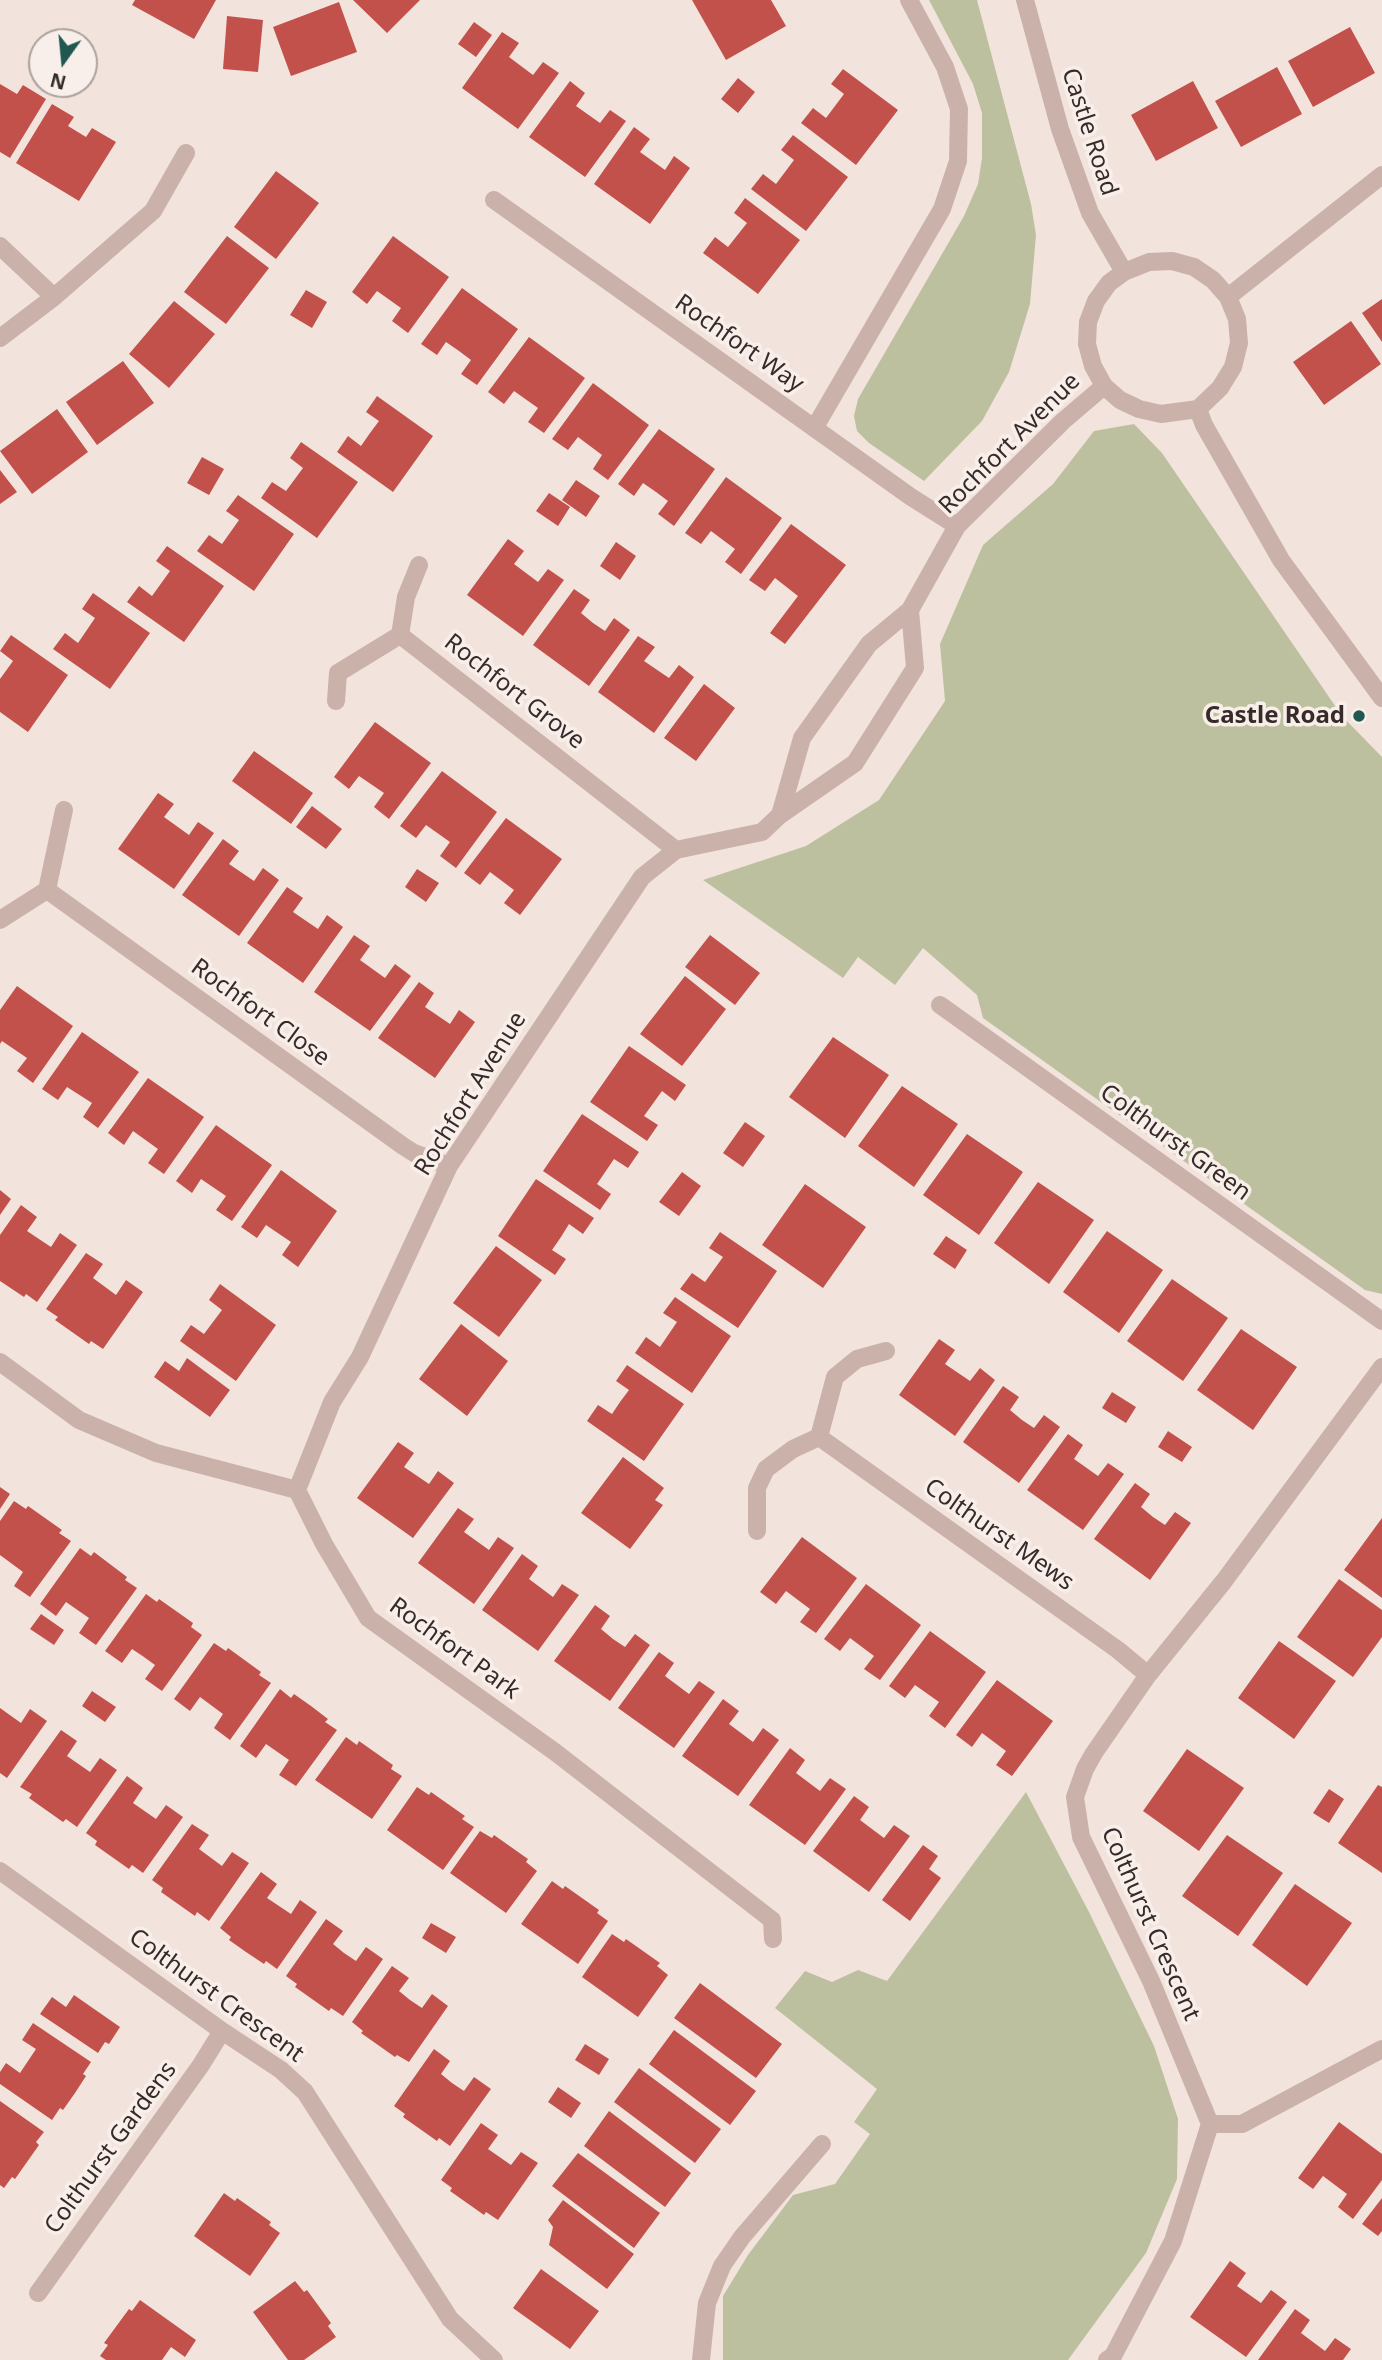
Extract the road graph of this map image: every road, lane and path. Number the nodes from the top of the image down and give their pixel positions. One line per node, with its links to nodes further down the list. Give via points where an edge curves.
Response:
1 (909, 0): 13 (street, via 945,68 959,109 958,160 943,209)
2 (1025, 0): 7 (street, Castle Road, via 1060,129 1090,214)
3 (186, 153): 8 (street, via 153,211)
4 (1382, 175): 9 (street)
5 (494, 200): 13 (street, Rochfort Way)
6 (0, 246): 8 (street)
7 (1124, 272): 9 (street, via 1149,262 1172,261 1194,267); 11 (street, via 1096,301 1088,322 1087,344)
8 (54, 297): 10 (street)
9 (1228, 297): 12 (street, via 1237,319 1239,343 1233,367)
10 (0, 338)
11 (1104, 386): 12 (street, via 1139,409 1161,414); 14 (street, Rochfort Avenue)
12 (1198, 409): 18 (street, via 1282,560)
13 (816, 427): 14 (street, Rochfort Way)
14 (957, 526): 16 (street, Rochfort Avenue)
15 (419, 565): 17 (street, via 406,597)
16 (910, 610): 21 (street, Rochfort Avenue, via 870,644 802,738); 21 (street, Rochfort Avenue, via 915,668 902,689 855,763)
17 (400, 635): 19 (street, via 338,673); 22 (street, Rochfort Grove)
18 (1382, 698)
19 (336, 701)
20 (64, 810): 23 (street)
21 (780, 816): 22 (street, Rochfort Avenue, via 762,832)
22 (676, 850): 26 (street, Rochfort Avenue, via 642,877)
23 (47, 890): 24 (street); 26 (street, Rochfort Close, via 403,1146)
24 (0, 920)
25 (940, 1006): 27 (street, Colthurst Green)
26 (449, 1166): 32 (street, Rochfort Avenue, via 360,1357 332,1402)
27 (1382, 1321)
28 (886, 1352): 31 (street, via 857,1359 835,1377)
29 (0, 1362): 32 (street, via 79,1420 156,1453)
30 (1382, 1367): 34 (street, Colthurst Crescent, via 1224,1581)
31 (819, 1437): 33 (street, via 766,1469 757,1488); 34 (street, Colthurst Mews)
32 (297, 1490): 36 (street, Rochfort Park, via 368,1618 555,1752 772,1920)
33 (757, 1531)
34 (1148, 1675): 39 (street, Colthurst Crescent, via 1094,1753 1075,1797 1081,1837 1151,1981)
35 (0, 1871): 37 (street, Colthurst Crescent)
36 (773, 1939)
37 (222, 2031): 41 (street, Colthurst Gardens); 43 (street, Colthurst Crescent, via 281,2070 305,2092 450,2319)
38 (1382, 2049): 39 (street, via 1242,2124)
39 (1210, 2124): 42 (street, via 1173,2241)
40 (822, 2144): 44 (street, via 722,2266 707,2303)
41 (38, 2293)
42 (1113, 2359)
43 (494, 2360)
44 (701, 2360)

